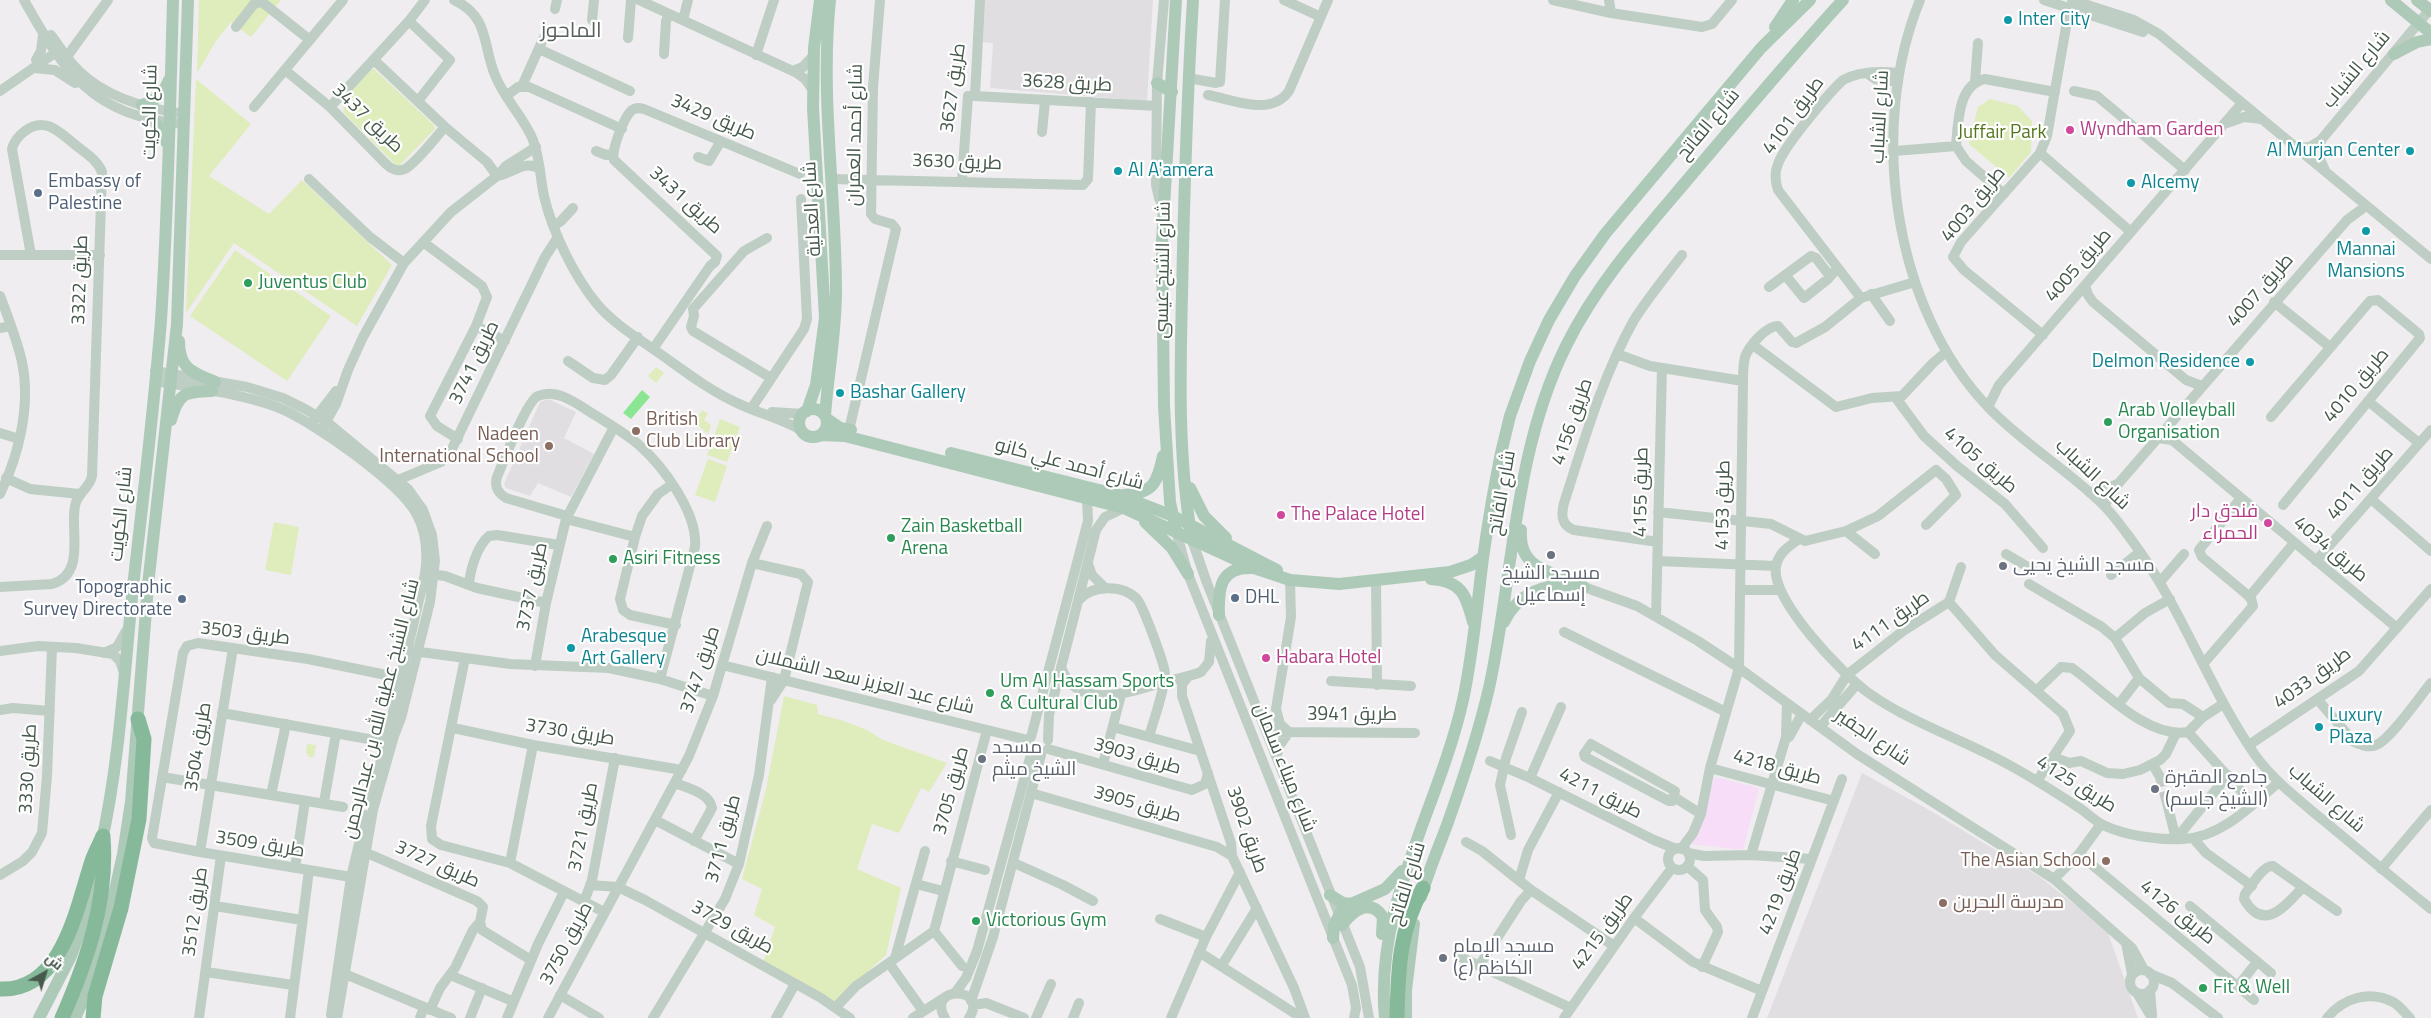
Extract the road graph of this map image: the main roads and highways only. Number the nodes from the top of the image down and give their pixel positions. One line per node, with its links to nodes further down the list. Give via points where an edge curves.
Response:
1 (173, 0): 17 (main road, شارع الكويت)
2 (188, 0): 23 (main road, شارع الكويت)
3 (820, 0): 24 (main road, شارع العدلية, via 813,90 825,318 816,385)
4 (830, 0): 25 (main road, شارع العدلية, via 825,78 836,291)
5 (1176, 0): 19 (main road, شارع الشيخ عيسى)
6 (1193, 0): 29 (main road, شارع الشيخ عيسى, via 1185,136 1180,378)
7 (1793, 0): 14 (main road, شارع الفاتح)
8 (1810, 0): 14 (main road, شارع الفاتح)
9 (1835, 0): 15 (main road, شارع الفاتح)
10 (1843, 0): 15 (main road, شارع الفاتح)
11 (2391, 0): 12 (main road)
12 (2431, 33)
13 (2431, 39): 16 (main road)
14 (1761, 48): 39 (main road, شارع الفاتح, via 1605,234 1549,320 1510,416)
15 (1798, 48): 32 (main road, شارع الفاتح, via 1624,255 1592,300 1565,347 1544,397)
16 (2394, 54)
17 (171, 75): 20 (main road, via 161,95); 22 (main road, شارع الكويت)
18 (1157, 83): 19 (main road)
19 (1172, 92): 28 (main road, شارع الشيخ عيسى, via 1162,242)
20 (142, 105)
21 (152, 119): 22 (main road, via 162,130)
22 (170, 154): 48 (main road, شارع الكويت, via 163,287 126,681 113,787)
23 (176, 324): 27 (main road, شارع الكويت); 27 (main road, via 184,364 213,387 181,396)
24 (805, 412): 25 (main road, via 815,409); 26 (main road, via 799,421 801,430 811,437)
25 (826, 418): 26 (main road, via 827,427); 30 (main road, شارع أحمد علي كانو, via 833,425 849,430)
26 (820, 435): 30 (main road, شارع أحمد علي كانو, via 845,436)
27 (164, 438): 47 (main road, شارع الكويت)
28 (1166, 439): 31 (main road, via 1160,470 1150,489 1138,494); 34 (main road, شارع الشيخ عيسى)
29 (1182, 464): 35 (main road, شارع الشيخ عيسى); 38 (main road, via 1193,497 1204,516)
30 (1034, 478): 31 (main road, شارع أحمد علي كانو); 33 (main road, شارع أحمد علي كانو)
31 (1119, 495): 34 (main road, شارع أحمد علي كانو)
32 (1520, 498): 46 (main road, شارع الفاتح); 46 (main road, via 1521,544 1528,559 1539,568 1584,587 1554,585 1537,589 1516,604)
33 (1129, 510): 36 (main road, شارع أحمد علي كانو); 41 (main road, via 1166,541)
34 (1172, 516): 35 (main road, شارع أحمد علي كانو); 36 (main road, شارع الشيخ عيسى)
35 (1190, 525): 37 (main road, شارع الشيخ عيسى); 38 (main road, شارع أحمد علي كانو)
36 (1176, 531): 37 (main road, شارع أحمد علي كانو)
37 (1192, 540): 40 (main road)
38 (1241, 551): 42 (main road, شارع أحمد علي كانو)
39 (1483, 557): 43 (main road, via 1458,570); 45 (main road, شارع الفاتح)
40 (1254, 568): 42 (main road); 44 (main road, via 1229,573 1219,594)
41 (1188, 574)
42 (1290, 580): 43 (main road, via 1339,584)
43 (1376, 580): 45 (main road, via 1447,580 1455,584 1464,596)
44 (1219, 615)
45 (1474, 628): 49 (main road, شارع الفاتح, via 1456,726)
46 (1499, 632): 50 (main road, شارع الفاتح, via 1489,688 1474,743)
47 (138, 719): 60 (main road, شارع الكويت, via 132,802 123,854 101,950); 61 (highway, via 144,738 139,819 121,908 100,978)
48 (103, 836): 56 (highway, via 68,935 50,965 24,986); 58 (main road, شارع الكويت, via 85,918 68,963); 59 (highway, via 106,867 91,939 80,977)
49 (1408, 863): 52 (main road, via 1385,890); 55 (main road, شارع الفاتح, via 1399,889)
50 (1423, 888): 57 (highway, via 1407,922 1401,946)
51 (1330, 895): 52 (main road)
52 (1351, 904): 53 (main road)
53 (1340, 920): 54 (main road); 55 (main road, via 1362,907 1369,906 1380,912 1383,923 1380,950)
54 (1333, 938)
55 (1384, 961): 62 (main road, شارع الفاتح)
56 (0, 989)
57 (1405, 1017)
58 (39, 1018)
59 (62, 1018)
60 (75, 1018)
61 (93, 1018)
62 (1385, 1018)

